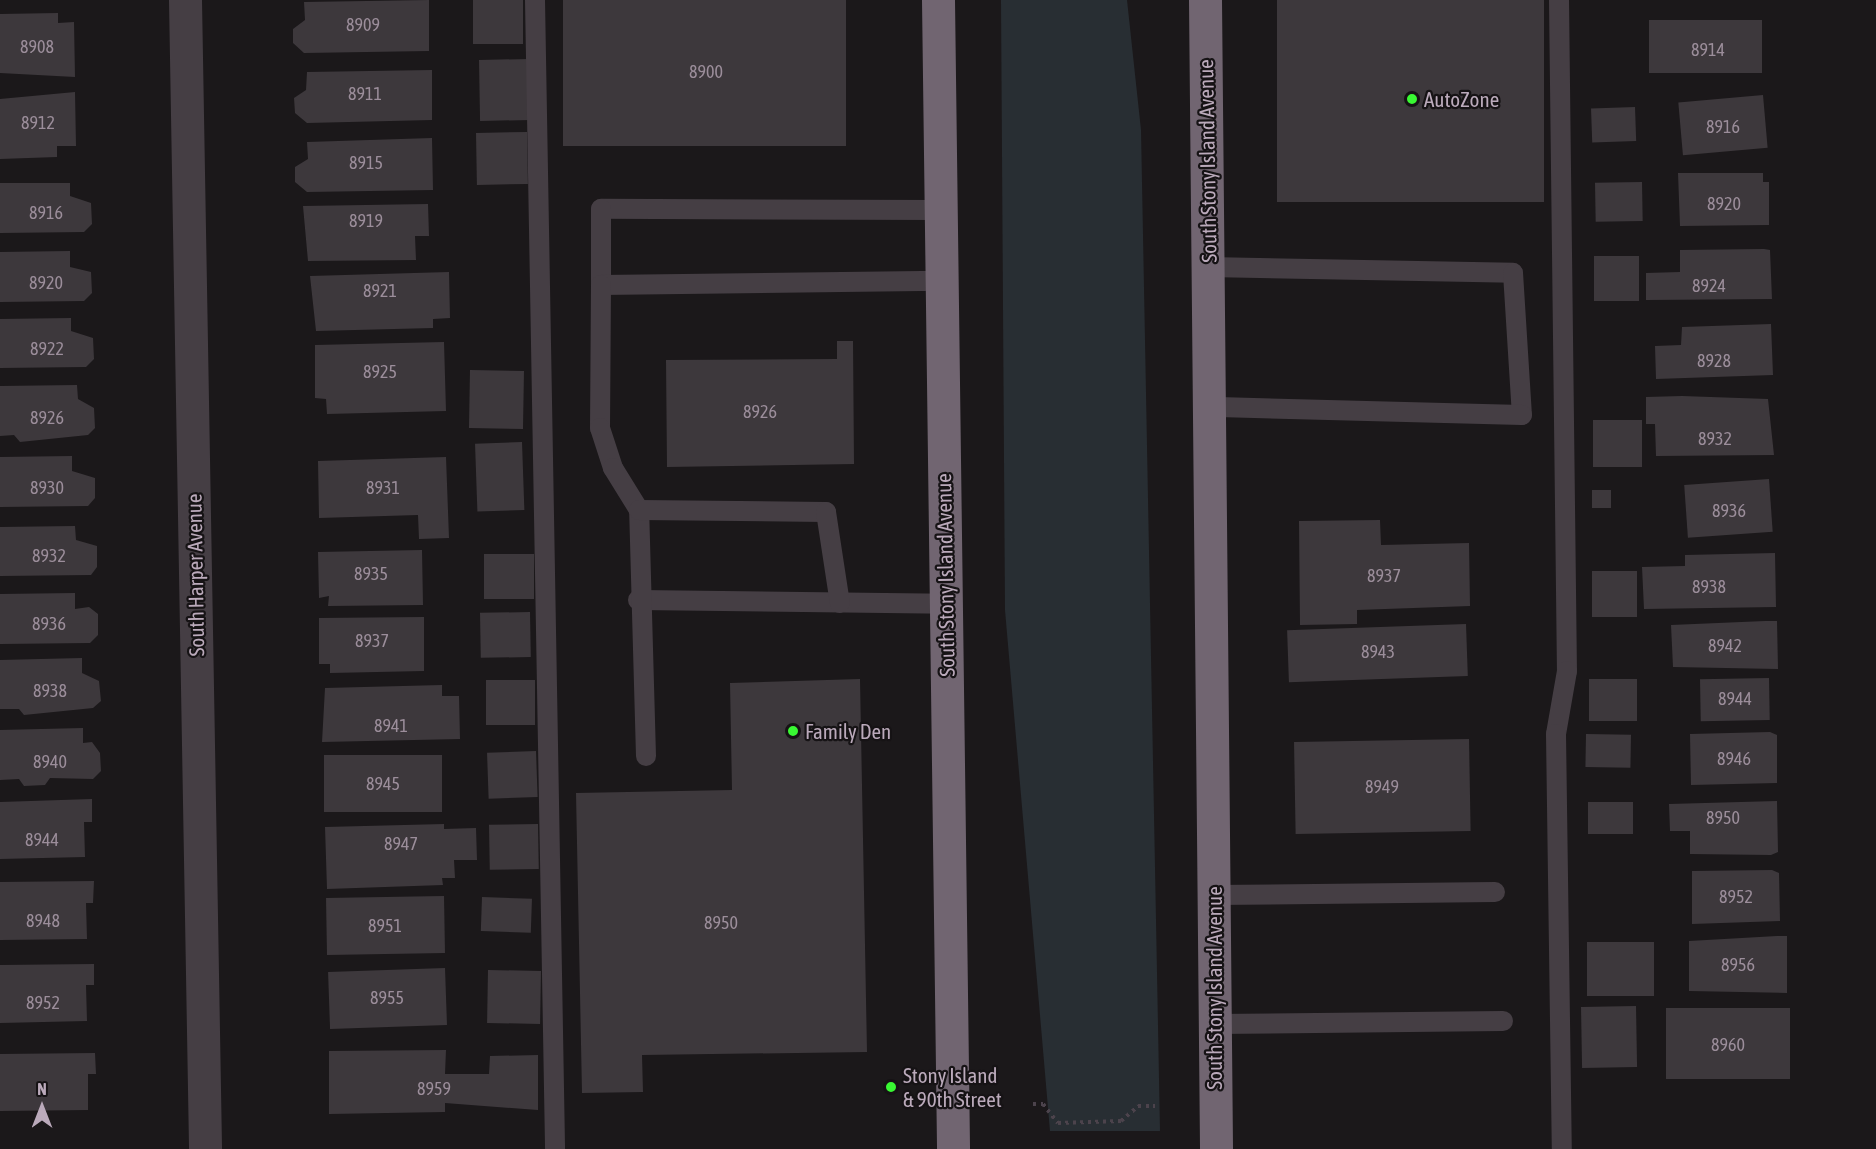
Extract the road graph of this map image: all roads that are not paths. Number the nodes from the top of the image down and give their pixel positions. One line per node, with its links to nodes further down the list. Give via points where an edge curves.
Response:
1 (185, 0): 20 (street, South Harper Avenue)
2 (535, 0): 21 (lane)
3 (938, 0): 6 (highway, South Stony Island Avenue)
4 (1205, 0): 7 (highway, South Stony Island Avenue)
5 (1559, 0): 24 (lane, via 1567,670 1556,734)
6 (940, 210): 8 (highway, South Stony Island Avenue); 9 (lane, via 601,209)
7 (1208, 267): 10 (highway, South Stony Island Avenue); 10 (lane, via 1513,273 1522,415)
8 (942, 281): 9 (lane); 14 (highway, South Stony Island Avenue)
9 (601, 285): 11 (lane, via 600,428 613,468)
10 (1209, 407): 17 (highway, South Stony Island Avenue)
11 (639, 510): 12 (lane); 13 (lane, via 826,512)
12 (638, 600): 13 (lane); 15 (lane)
13 (840, 603): 14 (lane)
14 (946, 604): 22 (highway, South Stony Island Avenue)
15 (646, 756)
16 (1495, 892): 17 (lane)
17 (1214, 895): 19 (highway, South Stony Island Avenue)
18 (1503, 1021): 19 (lane)
19 (1215, 1024): 23 (highway, South Stony Island Avenue)
20 (205, 1149)
21 (555, 1149)
22 (953, 1149)
23 (1216, 1149)
24 (1562, 1149)

